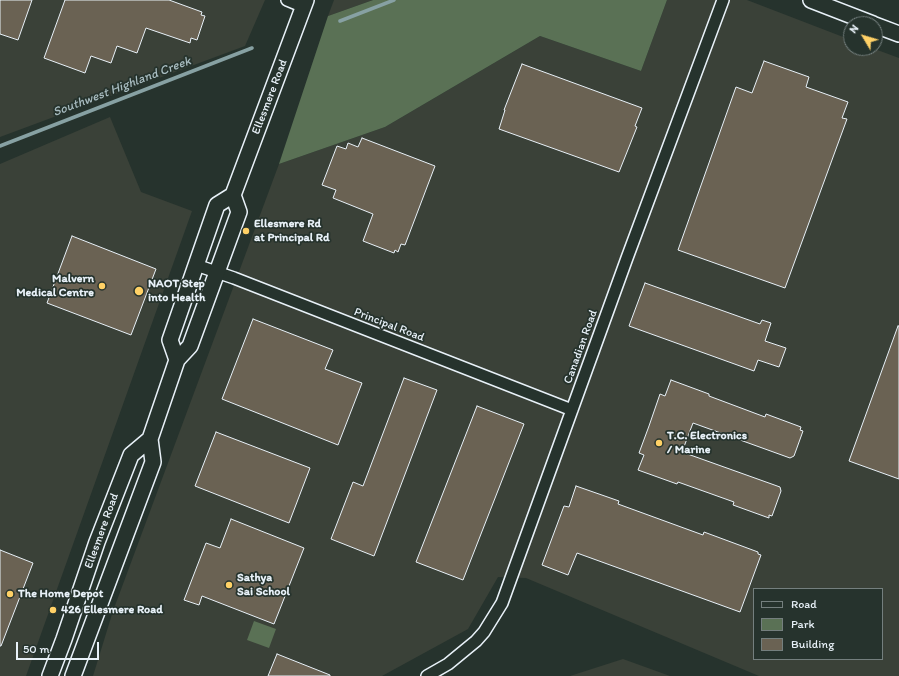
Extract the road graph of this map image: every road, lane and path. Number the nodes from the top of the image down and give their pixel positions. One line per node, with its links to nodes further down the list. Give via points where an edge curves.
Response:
1 (287, 0): 4 (street)
2 (723, 0): 12 (street, Canadian Road)
3 (811, 0): 5 (main road)
4 (305, 3): 8 (main road, Ellesmere Road)
5 (853, 16)
6 (883, 28): 7 (main road)
7 (899, 34)
8 (233, 194): 9 (main road, via 217,205); 10 (main road, Ellesmere Road, via 239,212)
9 (196, 265): 10 (street, Principal Road); 11 (main road, via 170,340)
10 (216, 272): 11 (main road, Ellesmere Road, via 190,346); 12 (street, Principal Road)
11 (177, 360): 13 (main road, Ellesmere Road)
12 (572, 410): 18 (street, Canadian Road, via 497,613 484,632 464,653)
13 (150, 439): 14 (main road, Ellesmere Road, via 131,455 97,542); 15 (main road, Ellesmere Road, via 153,462)
14 (64, 639): 15 (main road); 16 (main road, Ellesmere Road)
15 (84, 647): 17 (main road, Ellesmere Road)
16 (50, 676)
17 (73, 676)
18 (427, 676)

